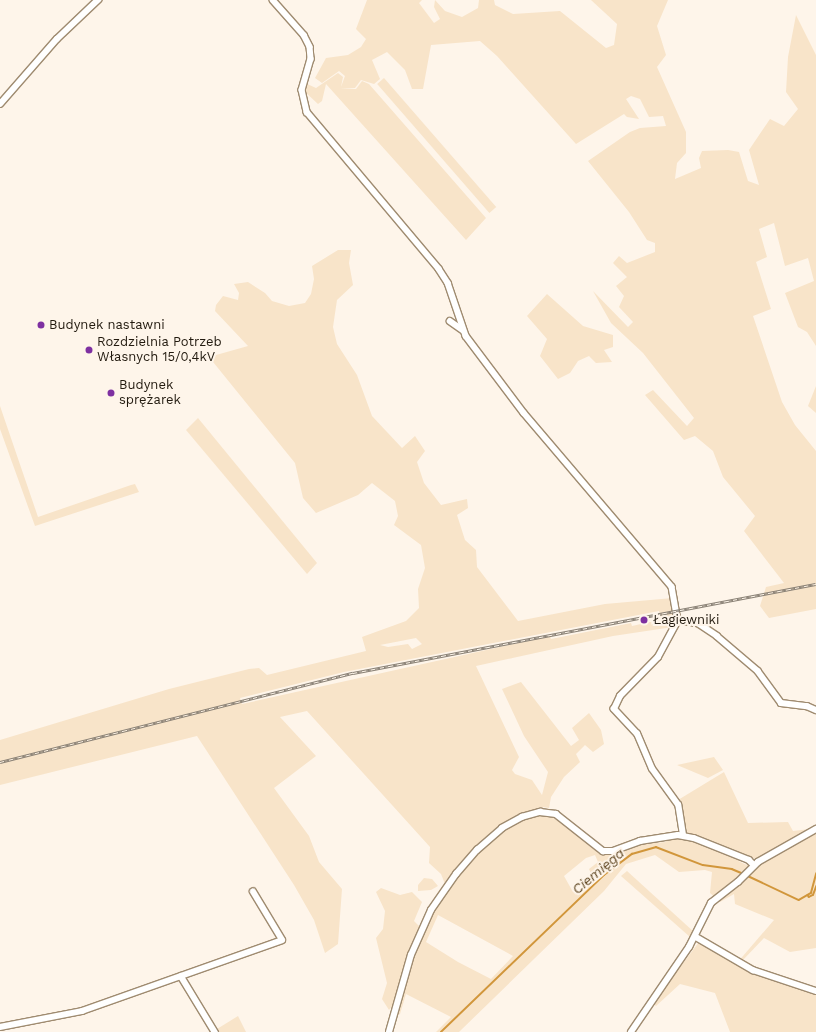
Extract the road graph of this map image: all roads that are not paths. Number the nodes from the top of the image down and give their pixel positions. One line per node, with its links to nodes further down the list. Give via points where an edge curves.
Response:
1 (98, 0): 3 (street, via 57,39)
2 (273, 0): 5 (street, via 304,35 310,47 311,59 302,90 307,112 439,269 448,283)
3 (0, 104)
4 (450, 321): 5 (street)
5 (463, 330): 6 (street, via 529,420 672,586)
6 (678, 620): 7 (street, via 698,623 717,636 763,676 781,703 808,706); 9 (street, via 658,657 620,696 614,709 637,734 652,769 678,805)
7 (816, 710)
8 (816, 829): 10 (street)
9 (683, 835): 10 (street, via 749,860); 17 (street, via 649,839 609,851 596,848 558,816 548,812 529,814 502,828 460,869 426,920 411,954)
10 (754, 865): 12 (street, via 712,903)
11 (252, 892): 13 (street, via 282,940)
12 (696, 937): 14 (street, via 753,970); 18 (street)
13 (181, 976): 15 (street, via 122,999 69,1015); 16 (street)
14 (816, 991)
15 (0, 1027)
16 (214, 1032)
17 (389, 1032)
18 (631, 1032)

